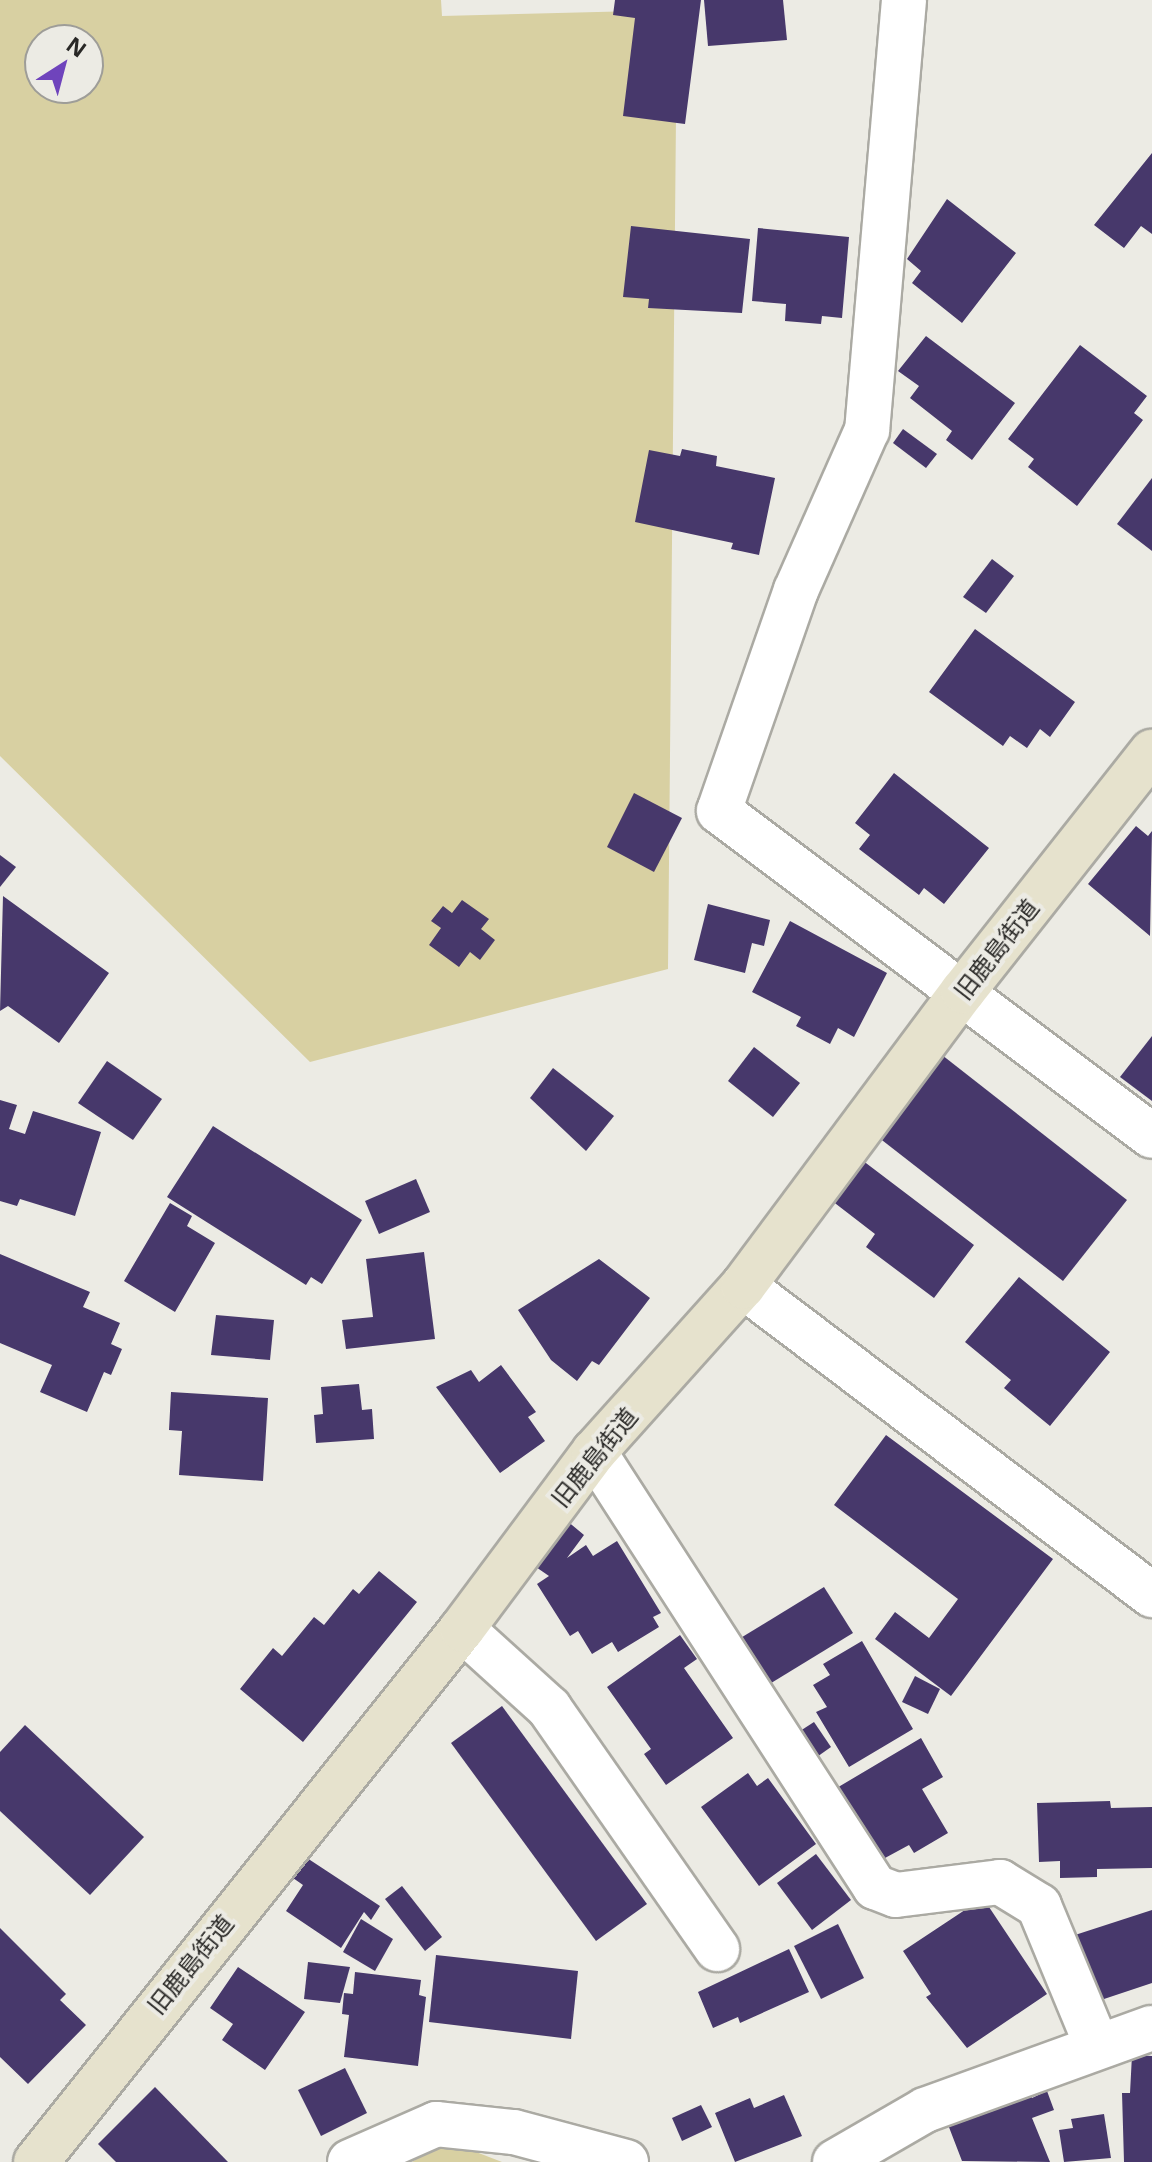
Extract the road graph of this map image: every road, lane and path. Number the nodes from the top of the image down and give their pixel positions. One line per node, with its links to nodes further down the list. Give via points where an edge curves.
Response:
1 (904, 0): 3 (street, via 867,430 796,590 719,811)
2 (1152, 752): 3 (street, 旧鹿島街道)
3 (963, 991): 4 (street); 5 (street, 旧鹿島街道)
4 (1152, 1136)
5 (743, 1286): 6 (street, 旧鹿島街道); 7 (street)
6 (594, 1452): 8 (street, 旧鹿島街道); 11 (street, via 875,1887 896,1895 1000,1882 1039,1906)
7 (1152, 1595)
8 (462, 1629): 9 (street, via 549,1708); 12 (street, 旧鹿島街道)
9 (717, 1949)
10 (1152, 2028): 11 (street)
11 (1097, 2046): 15 (street, via 925,2110)
12 (36, 2162)
13 (350, 2162): 14 (street, via 436,2124 514,2132)
14 (626, 2162)
15 (835, 2162)

